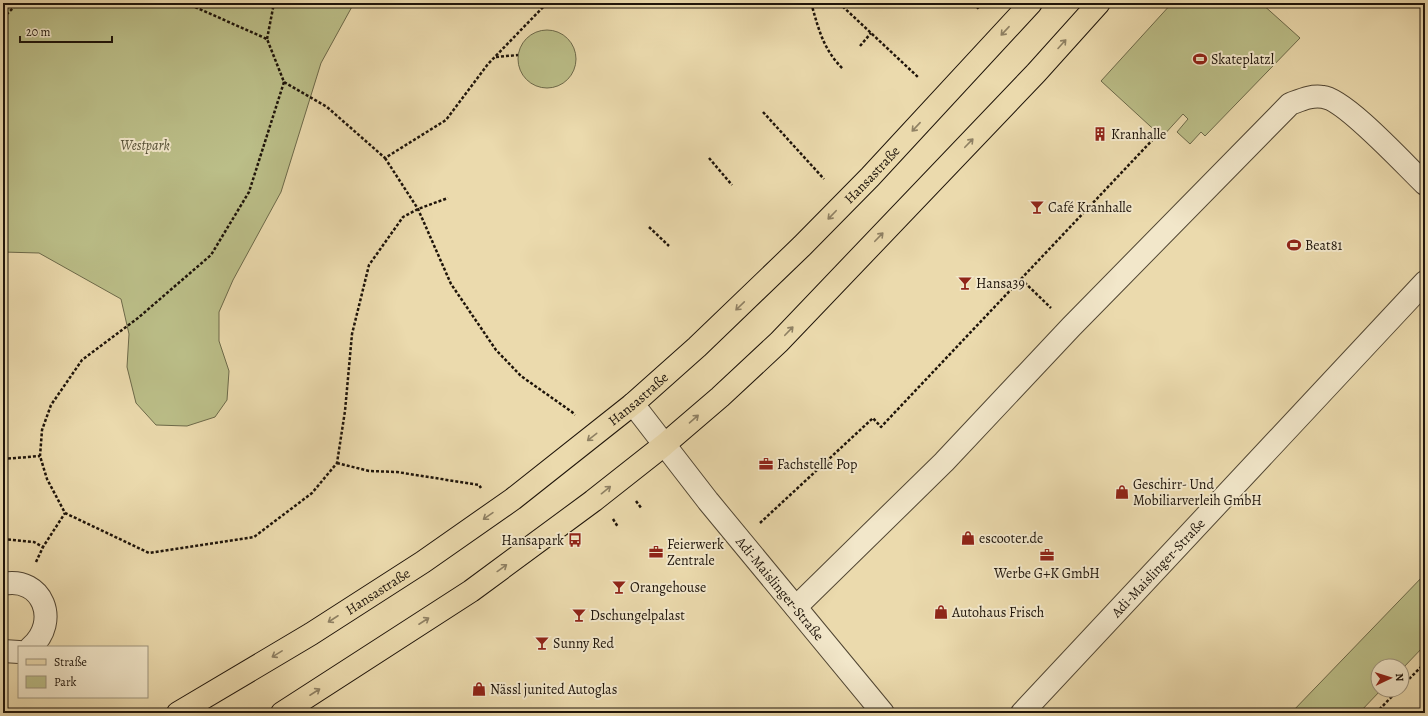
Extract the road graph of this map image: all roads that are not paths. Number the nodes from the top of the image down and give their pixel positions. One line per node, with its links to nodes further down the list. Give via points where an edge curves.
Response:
1 (1031, 3): 5 (main road, Hansastraße, one-way to 5, via 870,177 802,246 697,347)
2 (1099, 3): 6 (main road, one-way to 2, via 779,342 1036,73)
3 (1425, 184): 8 (lane, via 1338,102 1324,97 1306,97 1290,104 1071,327 944,462)
4 (1425, 282): 15 (lane, Adi-Maislinger-Straße)
5 (633, 404): 6 (lane, Adi-Maislinger-Straße); 12 (main road, Hansastraße, one-way to 12, via 513,499 423,562 311,634)
6 (664, 445): 8 (lane, Adi-Maislinger-Straße); 13 (main road, one-way to 6, via 471,591)
7 (3, 584): 9 (lane, via 16,583 26,586 42,600 46,621 44,631)
8 (796, 607): 14 (lane, Adi-Maislinger-Straße)
9 (31, 646)
10 (3, 651): 11 (lane)
11 (18, 652)
12 (178, 713)
13 (282, 713)
14 (883, 713)
15 (1022, 713)

